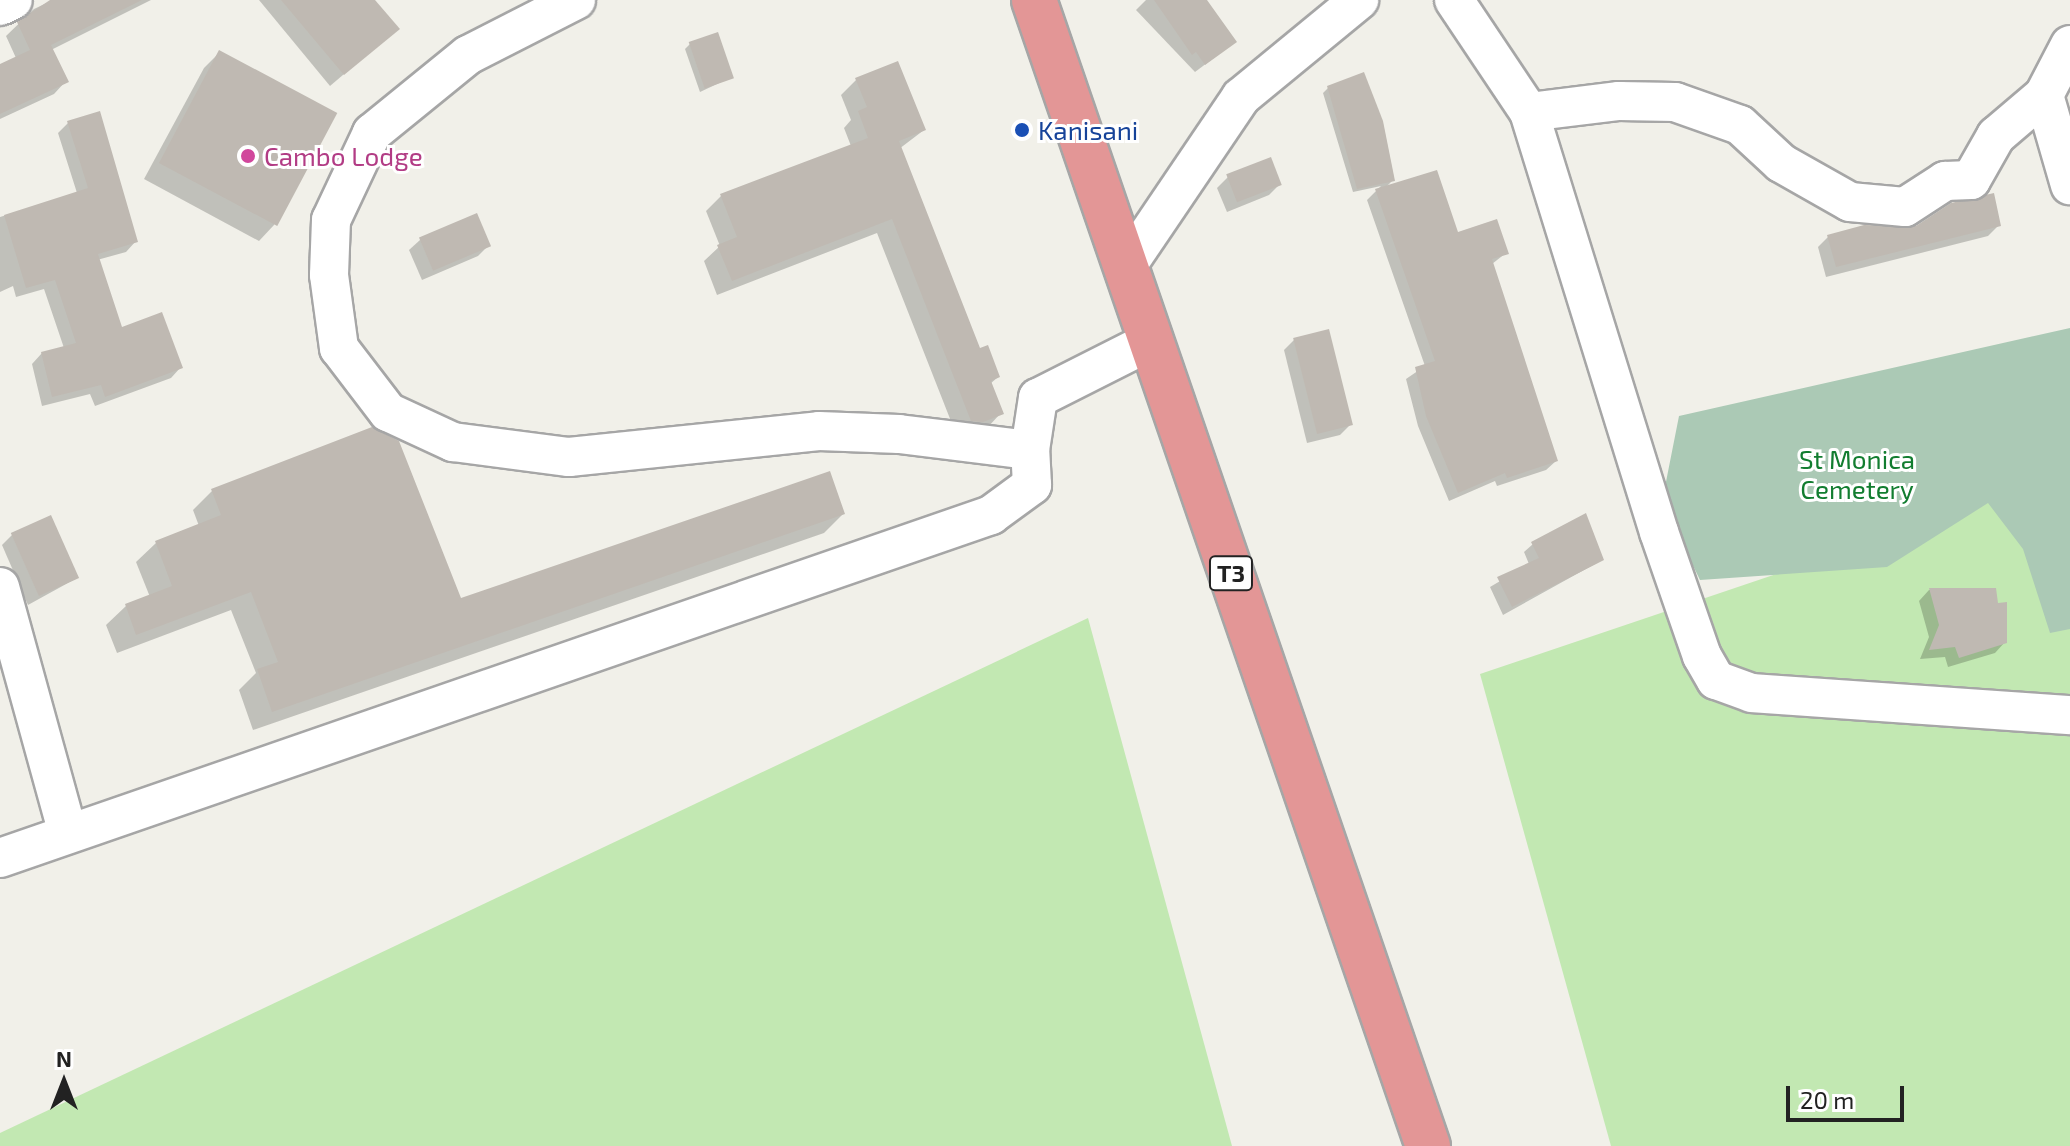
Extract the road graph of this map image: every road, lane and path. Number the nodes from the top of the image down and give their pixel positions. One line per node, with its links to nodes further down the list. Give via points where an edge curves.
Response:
1 (13, 0): 6 (street)
2 (576, 0): 13 (street, via 468,55 372,133 331,220 329,275 339,348 388,412 453,442 569,457 819,431 899,434)
3 (1034, 0): 11 (highway, T3)
4 (1359, 0): 11 (street, via 1241,97)
5 (1454, 0): 9 (street)
6 (0, 6)
7 (2070, 45): 8 (street)
8 (2044, 95): 9 (street, via 1996,136 1971,180 1945,181 1905,207 1850,202 1781,163 1740,125 1675,102 1619,101); 10 (street)
9 (1529, 112): 15 (street, via 1659,532 1702,656 1716,680 1752,693)
10 (2070, 185)
11 (1126, 267): 12 (highway, T3)
12 (1151, 341): 13 (street, via 1038,398); 18 (highway, T3)
13 (1030, 450): 16 (street, via 1032,485 991,515)
14 (0, 587): 16 (street)
15 (2070, 715)
16 (68, 834): 17 (street)
17 (0, 858)
18 (1428, 1146)

